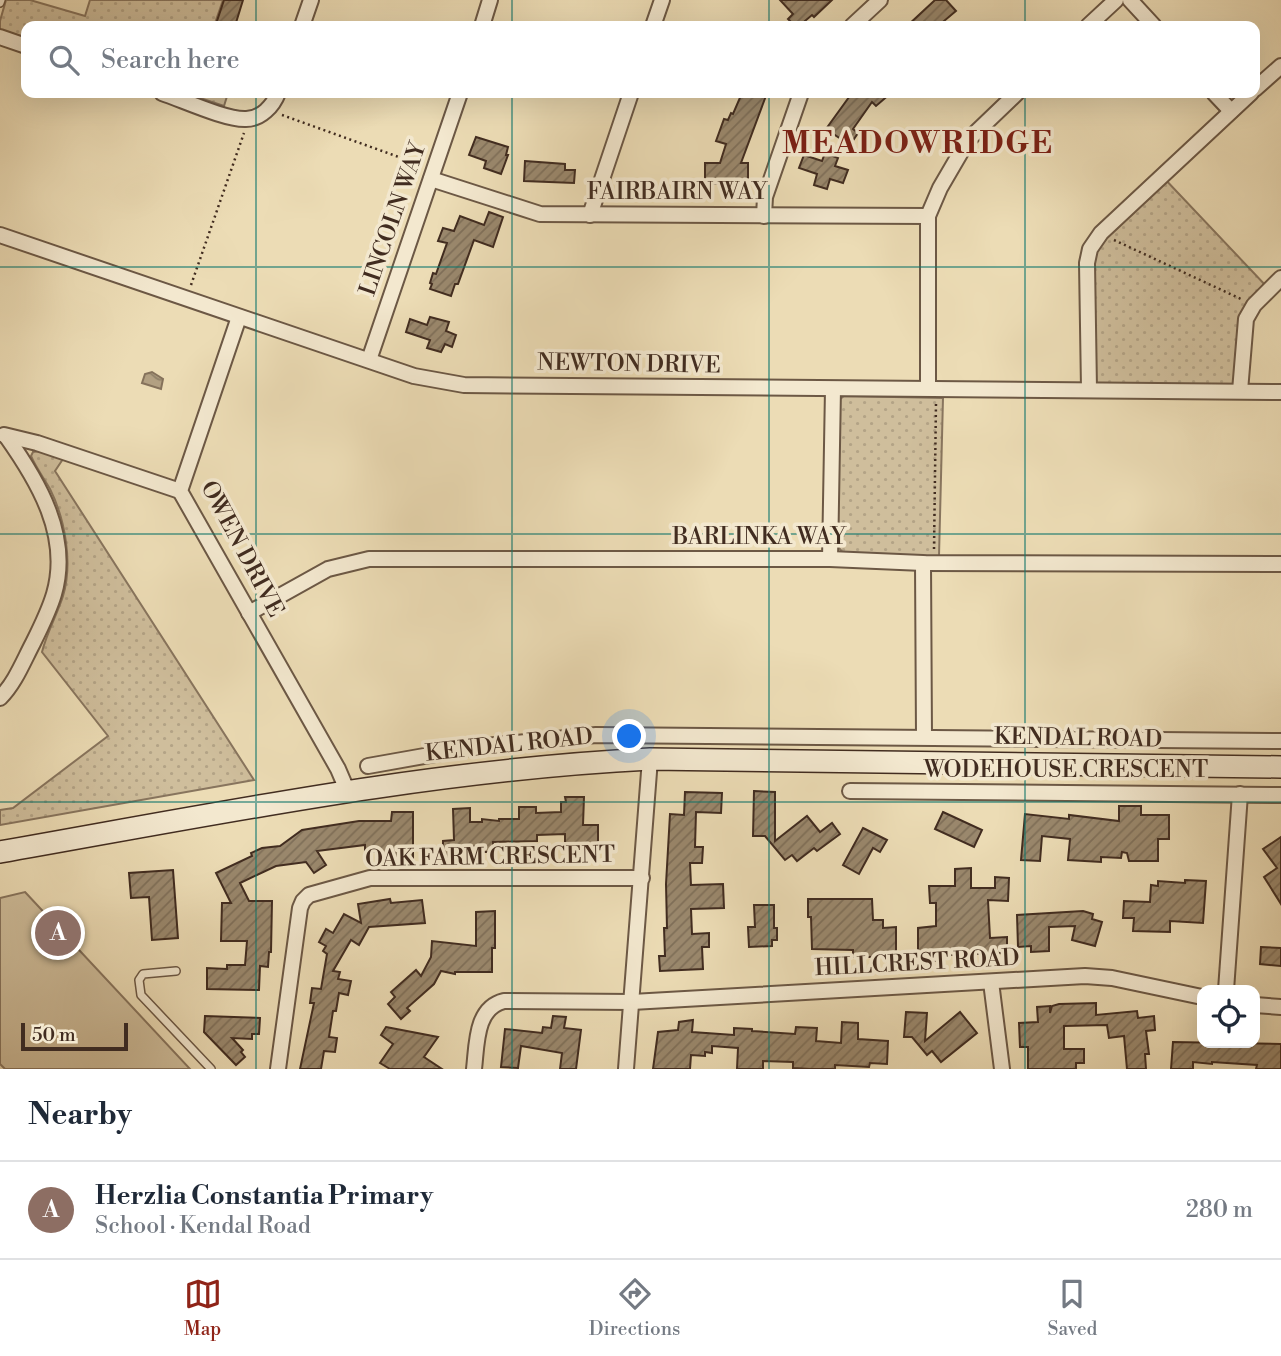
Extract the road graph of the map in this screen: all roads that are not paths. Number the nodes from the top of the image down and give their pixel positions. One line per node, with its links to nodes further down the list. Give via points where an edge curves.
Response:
1 (311, 0): 7 (street)
2 (491, 0): 8 (street)
3 (662, 0): 9 (street)
4 (880, 0): 10 (street)
5 (1116, 0): 11 (street)
6 (1130, 0): 12 (street)
7 (304, 21)
8 (484, 21)
9 (655, 21)
10 (857, 21)
11 (1093, 21)
12 (1149, 21)
13 (0, 37): 14 (street)
14 (21, 44)
15 (1281, 66): 16 (street)
16 (1260, 85)
17 (177, 98): 18 (street, via 246,119 262,113)
18 (276, 98)
19 (458, 98): 26 (street, LINCOLN WAY)
20 (629, 98): 27 (street)
21 (799, 98): 28 (street, via 765,197)
22 (1012, 98): 29 (street, via 968,141)
23 (1219, 98): 25 (street)
24 (1245, 98): 25 (street)
25 (1231, 111): 36 (street, via 1090,248)
26 (432, 174): 27 (street, FAIRBAIRN WAY, via 540,214); 33 (street, LINCOLN WAY)
27 (590, 215): 28 (street, FAIRBAIRN WAY)
28 (764, 216): 29 (street, FAIRBAIRN WAY)
29 (928, 216): 34 (street)
30 (0, 235): 32 (street, NEWTON DRIVE)
31 (1281, 278): 37 (street, via 1246,319)
32 (239, 317): 33 (street, NEWTON DRIVE); 40 (street, OWEN DRIVE)
33 (369, 360): 35 (street, NEWTON DRIVE, via 414,376 464,385)
34 (932, 388): 35 (street, NEWTON DRIVE); 36 (street, NEWTON DRIVE)
35 (833, 389): 41 (street)
36 (1089, 389): 37 (street, NEWTON DRIVE)
37 (1240, 391): 38 (street, NEWTON DRIVE)
38 (1281, 392)
39 (3, 435): 40 (street); 45 (street, via 48,505 59,570 48,613)
40 (180, 491): 44 (street, OWEN DRIVE)
41 (830, 559): 42 (street, BARLINKA WAY); 44 (street, BARLINKA WAY, via 369,559 328,569)
42 (928, 563): 43 (street, BARLINKA WAY); 46 (street)
43 (1281, 564)
44 (250, 613): 51 (street, OWEN DRIVE)
45 (0, 698)
46 (924, 737): 47 (street); 49 (street, via 596,735 475,747)
47 (1281, 741)
48 (650, 759): 50 (main road, KENDAL ROAD); 51 (main road, KENDAL ROAD, via 533,766); 56 (street)
49 (368, 766)
50 (1281, 767)
51 (347, 790): 55 (main road, KENDAL ROAD)
52 (850, 791): 53 (street, WODEHOUSE CRESCENT)
53 (1240, 794): 54 (street, WODEHOUSE CRESCENT); 59 (street)
54 (1281, 795)
55 (0, 852)
56 (642, 878): 61 (street); 65 (street, OAK FARM CRESCENT, via 370,878 309,895 300,908)
57 (176, 971): 64 (lane, via 143,974 141,995)
58 (991, 982): 60 (street, HILLCREST ROAD, via 1094,976); 61 (street, HILLCREST ROAD); 68 (street)
59 (1226, 985)
60 (1197, 996)
61 (632, 1002): 66 (street, HILLCREST ROAD, via 498,1002 482,1018); 67 (street)
62 (1260, 1005): 63 (street)
63 (1281, 1007)
64 (211, 1069)
65 (278, 1069)
66 (474, 1069)
67 (626, 1069)
68 (1002, 1069)

